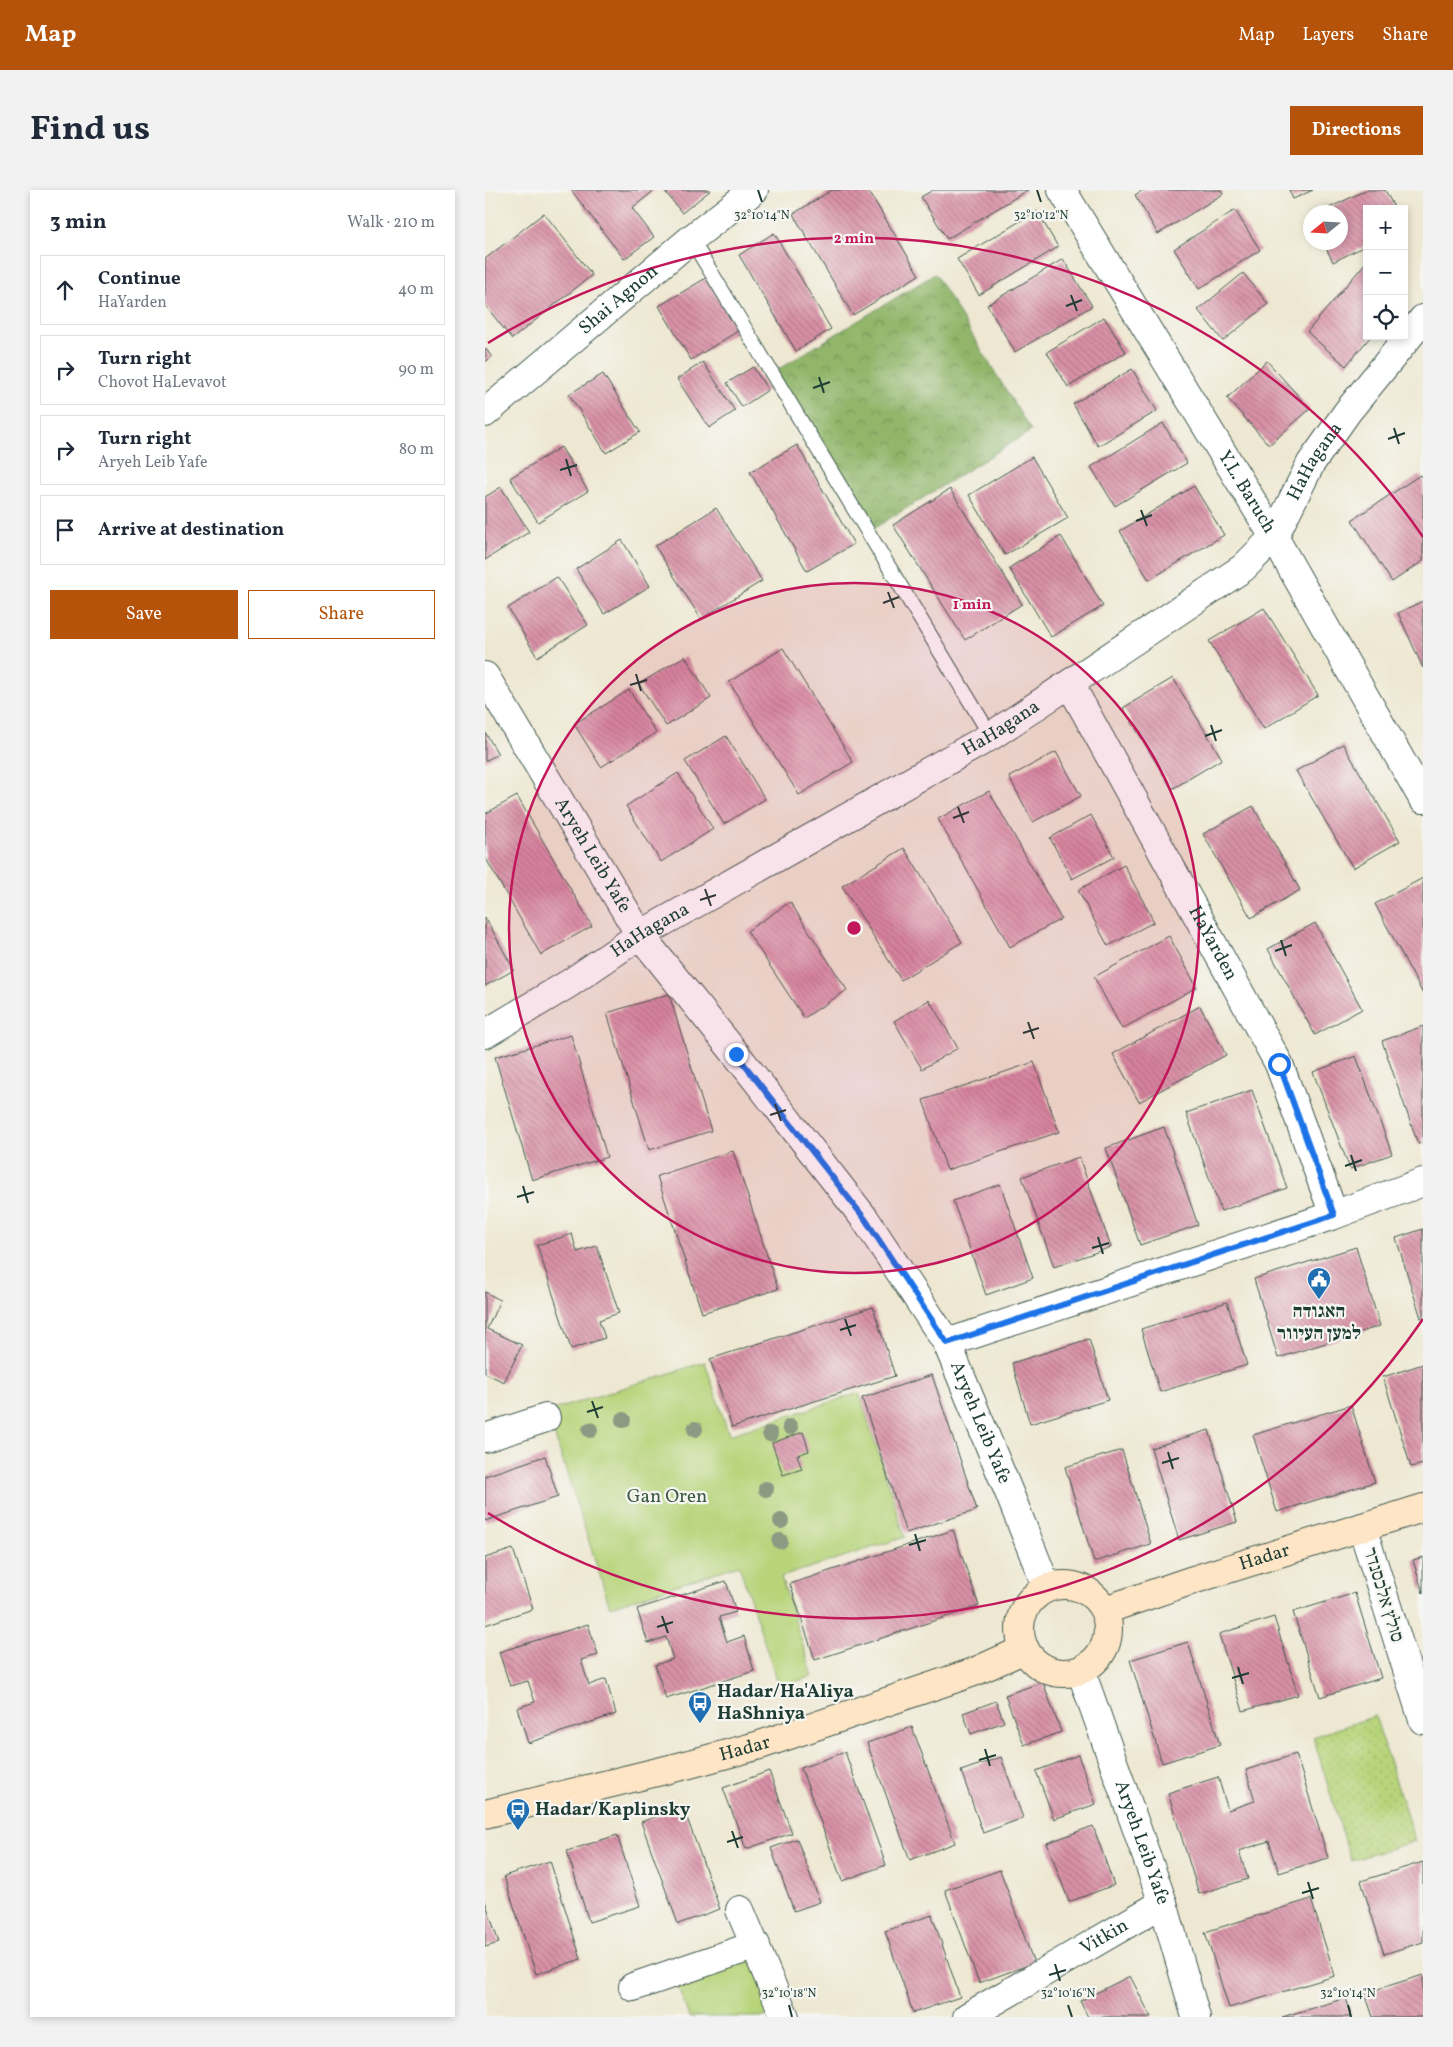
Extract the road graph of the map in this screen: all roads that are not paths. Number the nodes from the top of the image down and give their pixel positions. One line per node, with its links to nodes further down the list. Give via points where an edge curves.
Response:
1 (754, 190): 3 (street, Shai Agnon)
2 (1062, 190): 6 (street, Y.L. Baruch)
3 (691, 239): 5 (street, Shai Agnon); 9 (lane)
4 (1423, 319): 6 (street, HaHagana, via 1349,410 1311,463)
5 (485, 413)
6 (1274, 537): 8 (street, HaHagana, via 1243,568); 10 (street, Y.L. Baruch)
7 (485, 676): 11 (street, Aryeh Leib Yafe)
8 (1069, 684): 9 (street, HaHagana); 14 (street, HaYarden, via 1279,1064)
9 (991, 736): 11 (street, HaHagana)
10 (1423, 800)
11 (641, 935): 12 (street, HaHagana); 15 (street, Aryeh Leib Yafe, via 865,1219)
12 (485, 1034)
13 (1423, 1182): 14 (street)
14 (1334, 1215): 15 (street)
15 (947, 1343): 20 (street, Aryeh Leib Yafe)
16 (546, 1418): 17 (street)
17 (485, 1438)
18 (1423, 1508): 19 (street, Hadar)
19 (1362, 1527): 21 (street, Hadar); 24 (street, סולץ אלכסנדר)
20 (1047, 1588): 21 (street, via 1069,1584 1084,1589); 22 (street, via 1032,1599 1021,1619 1020,1634)
21 (1105, 1610): 23 (street, via 1109,1631 1106,1646 1097,1660)
22 (1025, 1649): 23 (street, via 1034,1662 1050,1672 1066,1674); 25 (street, Hadar, via 974,1672 760,1745)
23 (1081, 1671): 26 (street, Aryeh Leib Yafe)
24 (1423, 1720)
25 (485, 1814)
26 (1163, 1903): 31 (street, Vitkin); 32 (street, Aryeh Leib Yafe)
27 (740, 1910): 28 (street)
28 (756, 1945): 29 (street); 30 (street)
29 (633, 1987)
30 (785, 2017)
31 (967, 2017)
32 (1196, 2017)

